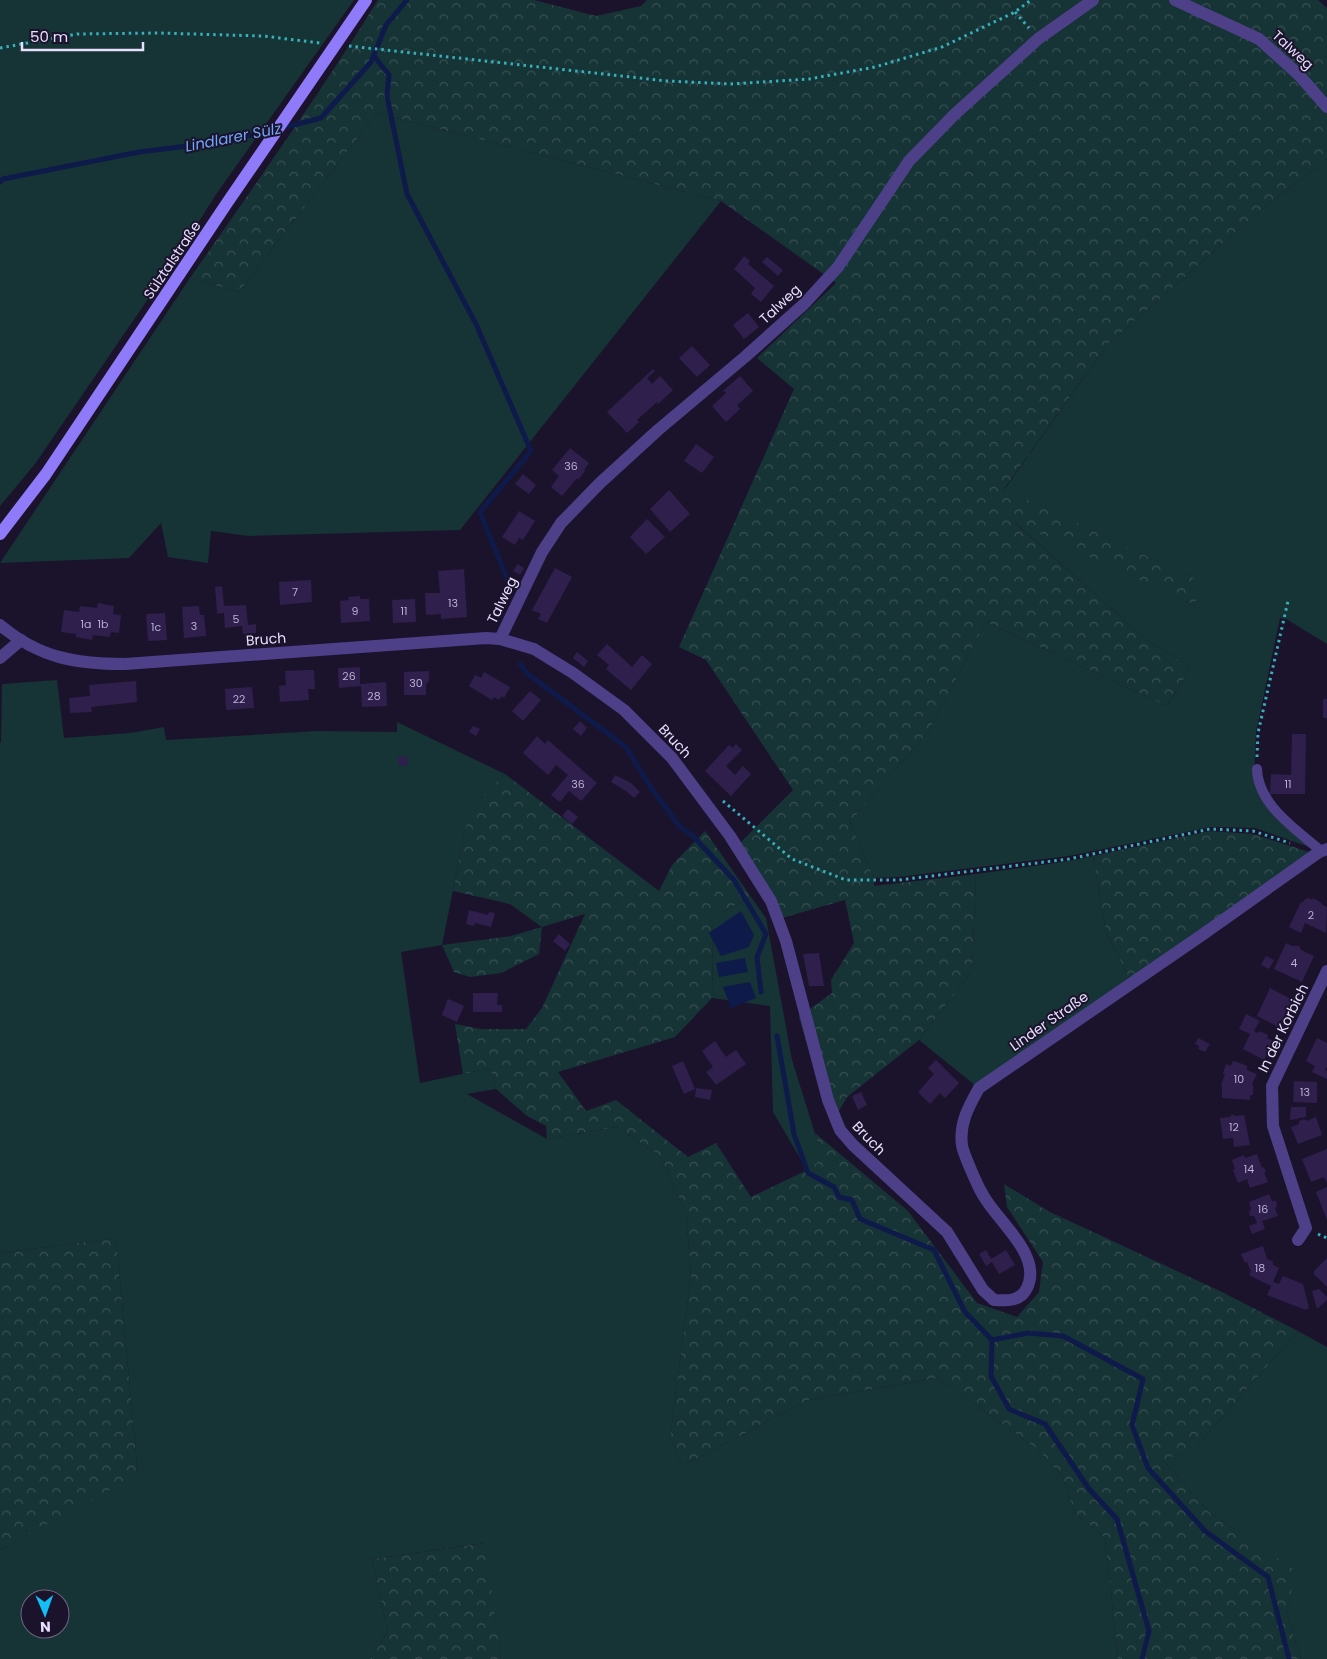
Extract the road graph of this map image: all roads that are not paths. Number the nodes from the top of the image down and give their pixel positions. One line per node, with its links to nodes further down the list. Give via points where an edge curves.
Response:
1 (366, 0): 5 (main road, Sülztalstraße, via 46,474)
2 (1093, 0): 7 (street, Talweg, via 1038,39 956,114 909,161 838,267 804,304 658,430 561,523 542,552)
3 (1175, 0): 4 (street, Talweg, via 1259,39 1299,75)
4 (1327, 107)
5 (0, 534)
6 (0, 625): 8 (street, Bruch)
7 (500, 639): 8 (street, Bruch, via 126,664 96,664 56,657); 14 (street, Bruch, via 534,649 573,673 624,710 672,758 730,836 771,901 786,941 828,1100 840,1130 947,1232 984,1290 994,1300 1010,1301)
8 (21, 640): 9 (street)
9 (0, 658)
10 (1257, 769): 11 (lane, via 1257,779 1273,808)
11 (1324, 850): 14 (street, Linder Straße, via 979,1088 964,1118 962,1146 983,1196 1021,1246 1030,1266 1030,1283)
12 (1327, 971): 13 (street, In der Korbich, via 1272,1086 1272,1126 1306,1228)
13 (1298, 1240)
14 (1024, 1294)

